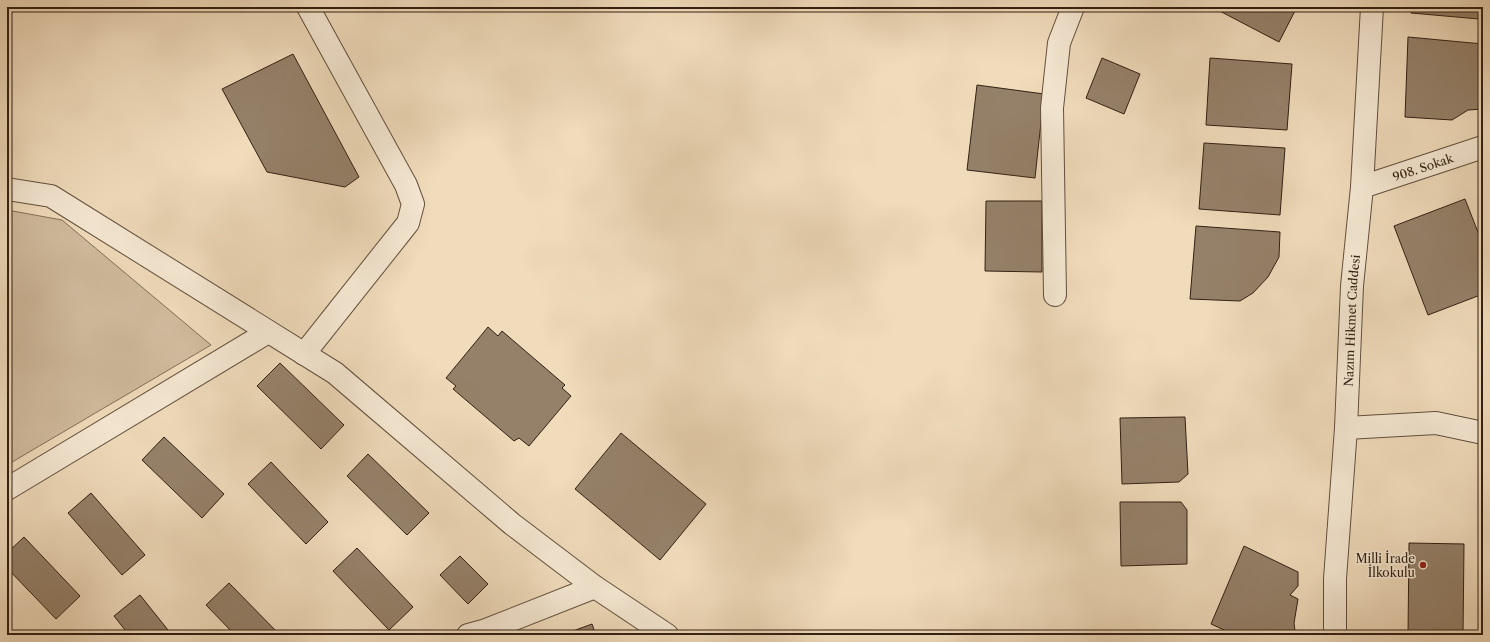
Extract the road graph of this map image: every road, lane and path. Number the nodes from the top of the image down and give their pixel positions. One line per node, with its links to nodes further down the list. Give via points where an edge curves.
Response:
1 (308, 7): 9 (street, via 406,185 413,204 408,223)
2 (1073, 7): 7 (street, via 1059,43 1052,108)
3 (1372, 7): 5 (street, Nazım Hikmet Caddesi)
4 (1483, 147): 5 (street, 908. Sokak)
5 (1362, 186): 10 (street, Nazım Hikmet Caddesi, via 1352,286)
6 (7, 189): 8 (street, via 51,196)
7 (1055, 295)
8 (268, 332): 9 (street); 12 (street)
9 (304, 354): 13 (street, via 335,372 512,524)
10 (1346, 428): 11 (street, via 1436,423); 16 (street, Nazım Hikmet Caddesi, via 1335,579)
11 (1483, 434)
12 (7, 489)
13 (595, 587): 14 (street); 15 (street)
14 (468, 635)
15 (667, 635)
16 (1335, 635)

